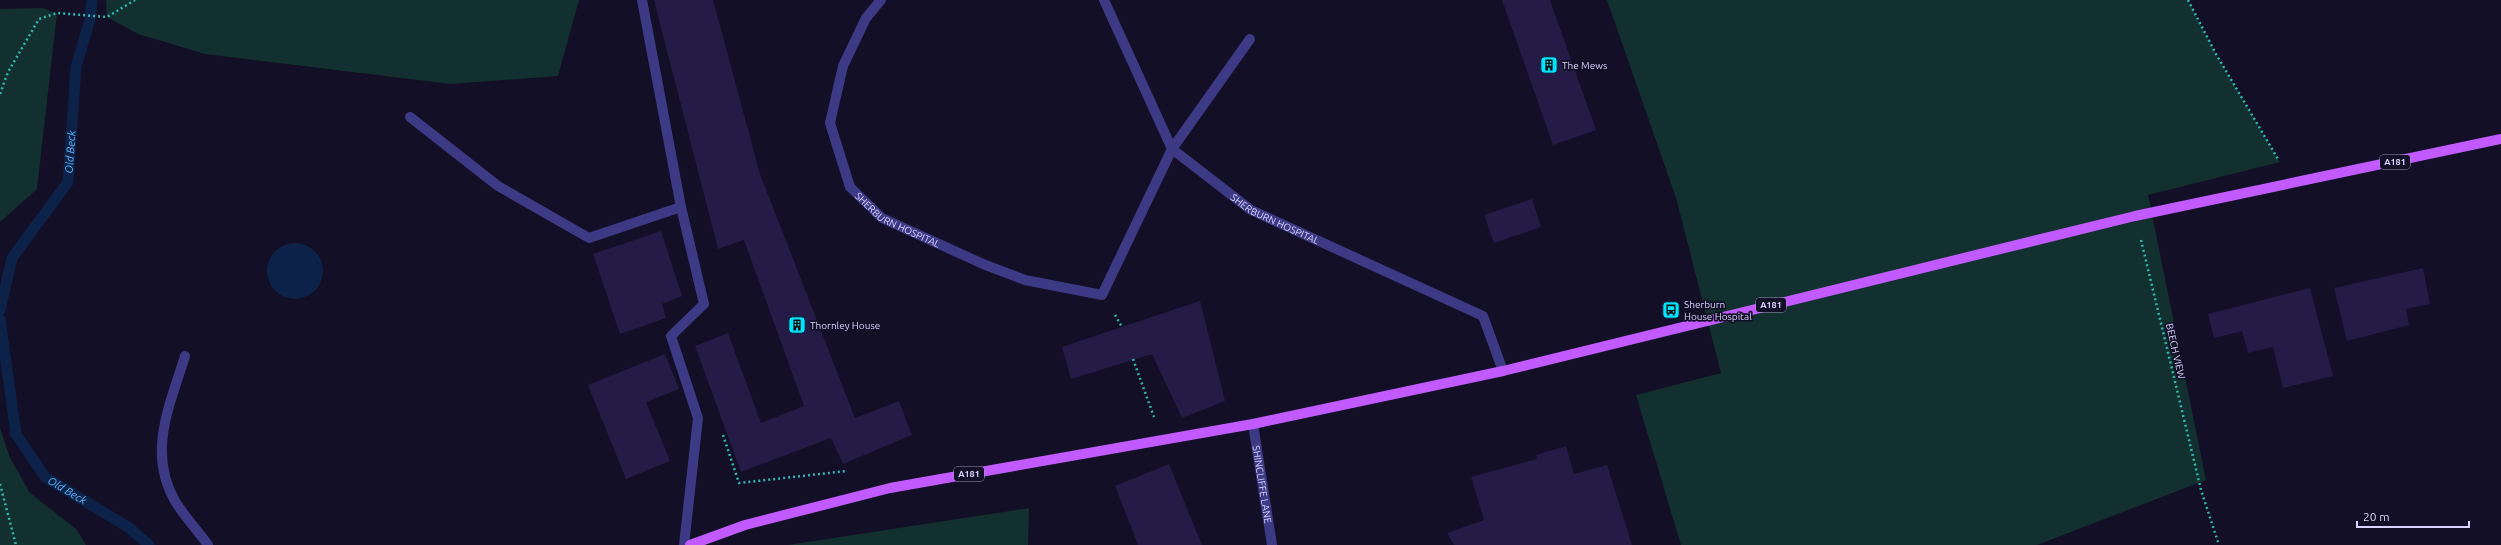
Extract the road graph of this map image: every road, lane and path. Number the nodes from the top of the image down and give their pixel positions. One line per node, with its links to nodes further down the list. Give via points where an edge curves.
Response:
1 (135, 0): 7 (path, via 107,17 58,13 38,19 8,72)
2 (642, 0): 12 (street)
3 (881, 0): 10 (street, SHERBURN HOSPITAL, via 866,18 843,66 830,123 850,187 882,218 983,264 1025,280 1102,295)
4 (1104, 0): 10 (street, SHERBURN HOSPITAL)
5 (2188, 0): 11 (path, via 2216,54 2280,162)
6 (1250, 39): 10 (street)
7 (0, 94)
8 (410, 117): 12 (street, via 498,186 589,238)
9 (2501, 139): 11 (main road, A181)
10 (1172, 149): 16 (street, SHERBURN HOSPITAL, via 1251,210 1483,316)
11 (2288, 185): 13 (main road, A181)
12 (681, 207): 17 (street, via 704,304 671,336)
13 (2135, 216): 16 (main road, A181); 27 (path, BEECH VIEW, via 2201,490)
14 (185, 356): 23 (street, via 161,437 162,465 175,501)
15 (1133, 359): 19 (path)
16 (1503, 371): 18 (main road, A181)
17 (698, 418): 20 (path, via 720,426 738,483); 24 (street)
18 (1253, 424): 19 (main road, A181); 26 (street, SHINCLIFFE LANE)
19 (1162, 440): 25 (main road, A181, via 890,488 745,525)
20 (852, 470)
21 (0, 484): 22 (path)
22 (16, 545)
23 (208, 545)
24 (684, 545)
25 (690, 545)
26 (1272, 545)
27 (2219, 545)

